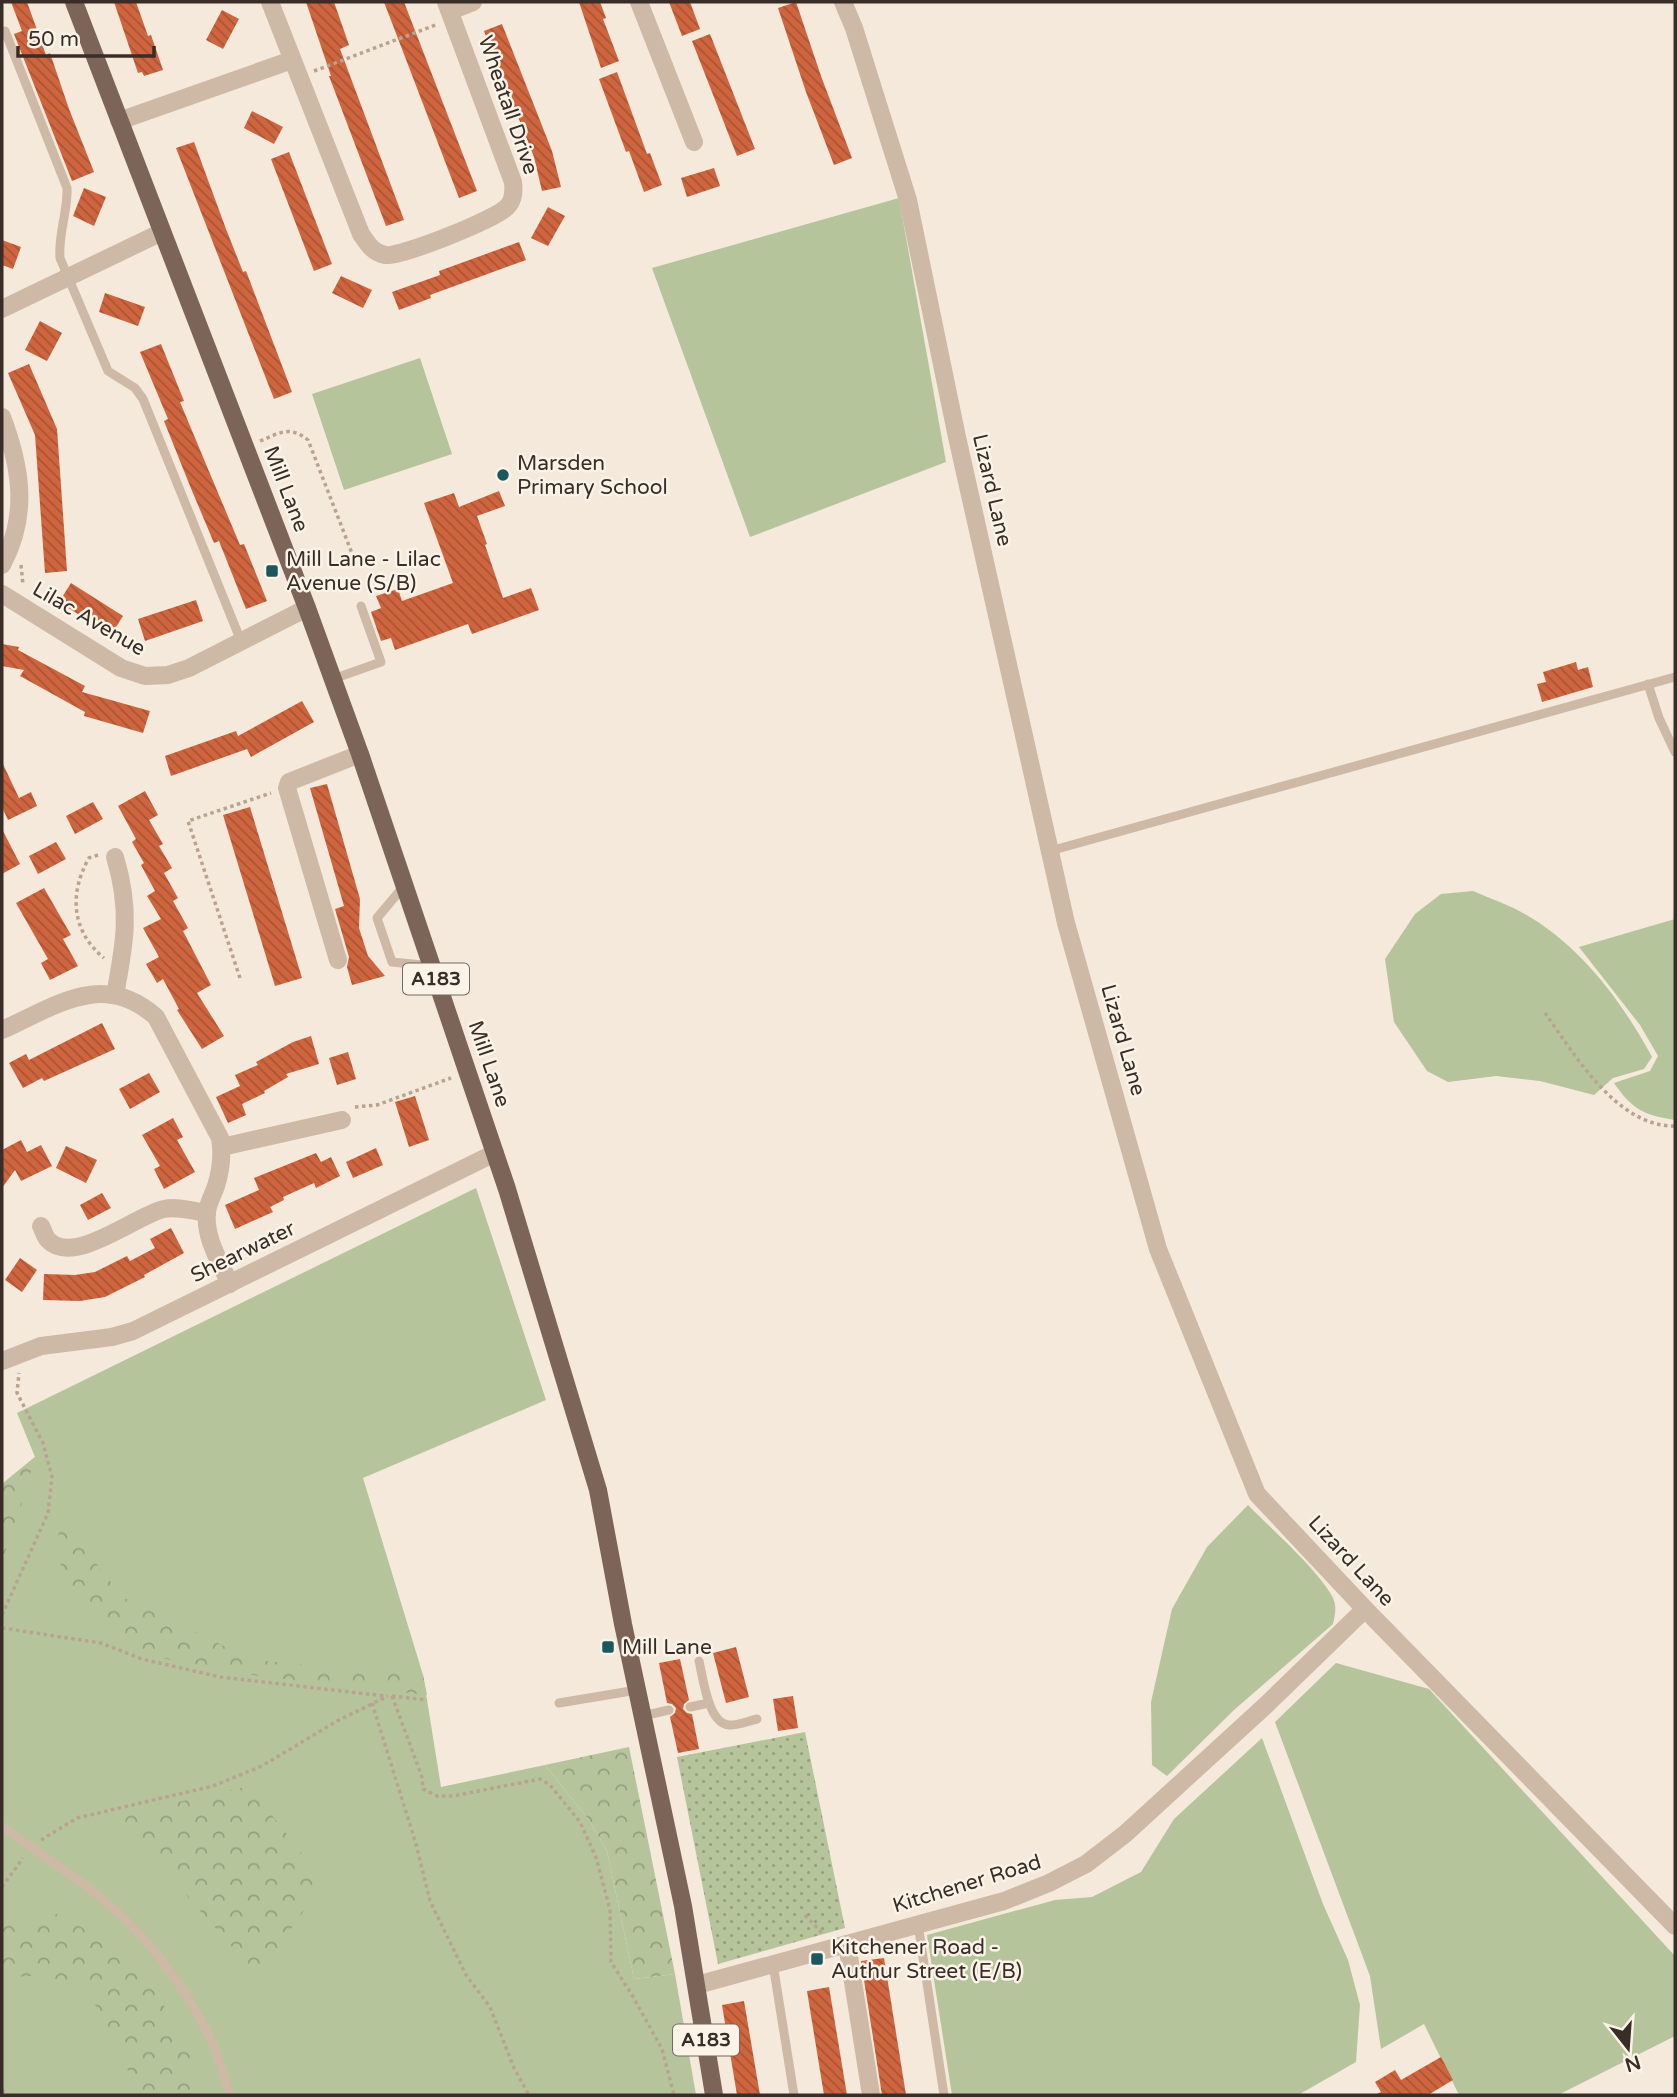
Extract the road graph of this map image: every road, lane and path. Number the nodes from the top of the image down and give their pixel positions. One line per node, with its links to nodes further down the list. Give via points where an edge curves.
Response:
1 (74, 2): 9 (main road, Mill Lane / A183)
2 (270, 2): 8 (street, Wheatall Drive)
3 (473, 2): 6 (street)
4 (639, 2): 10 (street)
5 (843, 2): 28 (street, Lizard Lane, via 908,200)
6 (450, 10): 8 (path); 8 (street, Wheatall Drive, via 514,195 507,208 492,217 404,254 372,250 361,234)
7 (2, 32): 12 (lane, via 67,188 68,205 58,241)
8 (296, 68): 9 (street)
9 (119, 121): 11 (main road, Mill Lane / A183)
10 (694, 142)
11 (162, 232): 12 (street); 15 (main road, Mill Lane / A183)
12 (68, 277): 13 (street); 21 (lane, via 108,371 135,388 143,399)
13 (2, 309)
14 (2, 417): 17 (street, via 15,451 20,486 17,520)
15 (246, 446): 16 (path, via 294,430 308,440); 20 (main road, Mill Lane / A183)
16 (355, 561)
17 (2, 565)
18 (2, 594): 21 (street, Lilac Avenue, via 121,668 145,676 168,675)
19 (361, 606): 23 (lane, via 381,662)
20 (307, 608): 21 (street, Lilac Avenue); 23 (main road, Mill Lane / A183)
21 (241, 642)
22 (1675, 677): 24 (lane)
23 (333, 679): 26 (main road, Mill Lane / A183)
24 (1648, 684): 25 (lane); 28 (lane)
25 (1675, 752)
26 (360, 754): 27 (street, via 289,782); 30 (main road, Mill Lane / A183)
27 (287, 788): 31 (street); 34 (path, via 188,821)
28 (1050, 851): 48 (street, Lizard Lane, via 1158,1249 1257,1494)
29 (115, 857): 33 (street, via 126,904); 33 (path, via 106,852 89,858 75,894 78,921 93,949)
30 (404, 886): 32 (main road, Mill Lane / A183); 32 (lane, via 377,918 392,962)
31 (338, 960)
32 (432, 966): 42 (main road, Mill Lane / A183)
33 (120, 970): 35 (street)
34 (240, 978)
35 (115, 995): 37 (street, via 81,996); 41 (street, via 142,1004 156,1017)
36 (1545, 1013): 40 (path, via 1617,1104 1641,1119)
37 (2, 1030)
38 (456, 1076): 39 (path, via 377,1104 350,1108)
39 (342, 1120): 41 (street)
40 (1675, 1126)
41 (222, 1147): 43 (street)
42 (495, 1153): 45 (street, Shearwater); 52 (main road, Mill Lane / A183, via 598,1490)
43 (207, 1213): 44 (street, via 160,1210 77,1247 49,1241); 45 (street, via 209,1236)
44 (41, 1226)
45 (230, 1283): 46 (street, Shearwater, via 133,1331)
46 (21, 1353): 47 (street, Shearwater); 49 (path, via 17,1393 43,1443 52,1477 48,1513)
47 (2, 1361)
48 (1364, 1609): 66 (street, Kitchener Road, via 1125,1834 1086,1864 1004,1901); 67 (street, Lizard Lane)
49 (2, 1615)
50 (2, 1629): 53 (path, via 101,1643 142,1659 220,1677)
51 (699, 1661): 57 (lane)
52 (637, 1690): 56 (lane); 60 (main road, Mill Lane / A183)
53 (390, 1696): 54 (path); 55 (path); 76 (path, via 423,1789 437,1796 453,1796 540,1779 580,1822 596,1857 610,1910 611,1962 662,2049)
54 (427, 1700)
55 (372, 1703): 63 (path, via 250,1771 202,1789 77,1818); 75 (path, via 430,1901 466,1975 490,2007)
56 (559, 1703)
57 (709, 1703): 58 (lane); 61 (lane, via 720,1722 729,1725)
58 (690, 1707)
59 (669, 1710): 60 (lane)
60 (642, 1716): 71 (main road, Mill Lane / A183)
61 (757, 1719)
62 (2, 1827): 63 (lane)
63 (30, 1847): 64 (path); 74 (lane, via 124,1918 154,1952 192,2004)
64 (2, 1887)
65 (805, 1915): 69 (path, via 824,1936)
66 (918, 1924): 68 (street, Kitchener Road); 80 (lane)
67 (1675, 1926)
68 (847, 1944): 69 (street, Kitchener Road); 79 (street)
69 (827, 1950): 70 (street, Kitchener Road)
70 (772, 1965): 71 (street, Kitchener Road); 78 (lane)
71 (697, 1985): 77 (main road, Mill Lane / A183)
72 (2, 2090): 73 (path)
73 (8, 2095)
74 (230, 2095)
75 (529, 2095)
76 (674, 2095)
77 (714, 2095)
78 (794, 2095)
79 (871, 2095)
80 (944, 2095)

